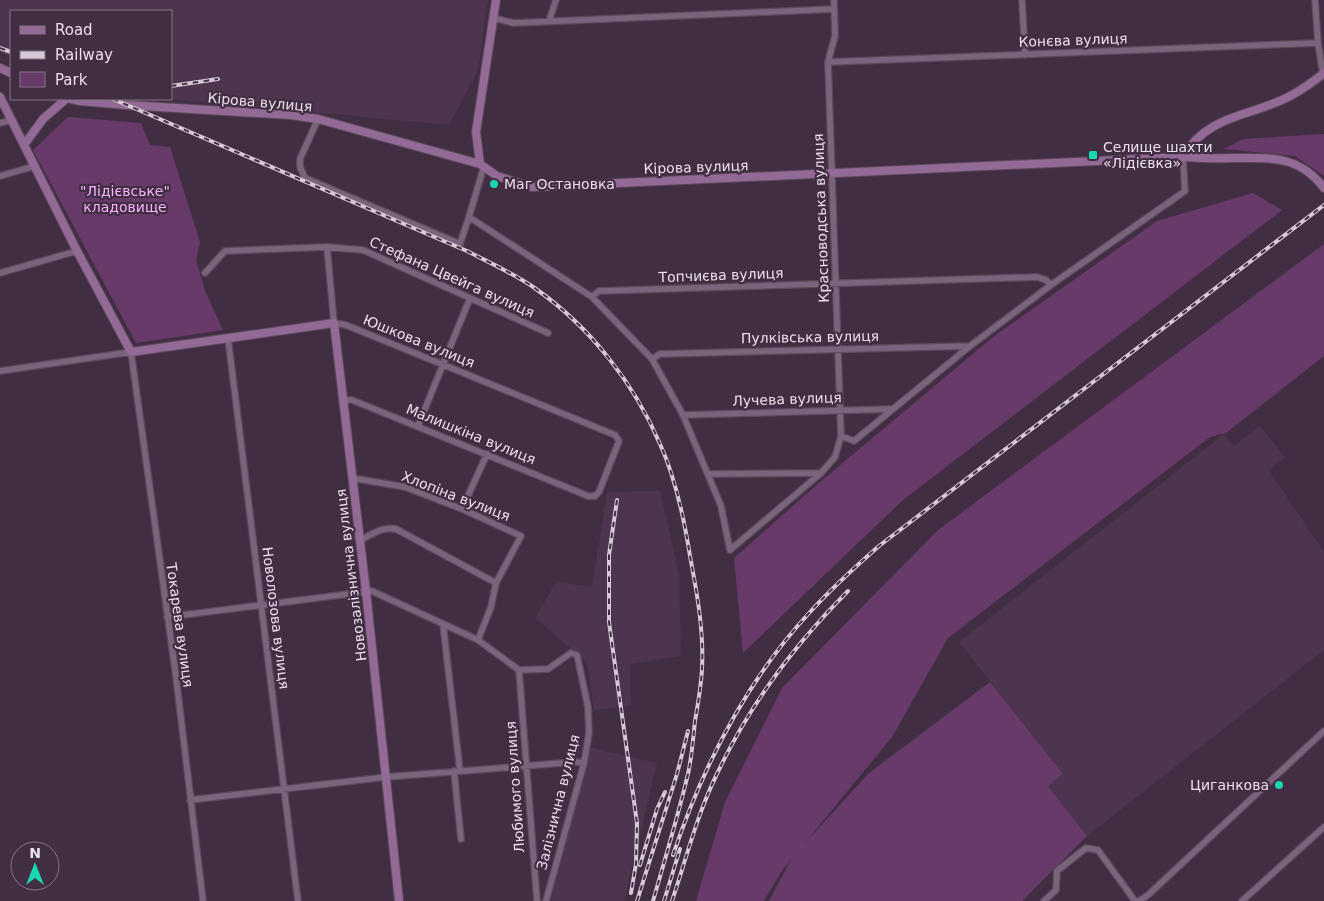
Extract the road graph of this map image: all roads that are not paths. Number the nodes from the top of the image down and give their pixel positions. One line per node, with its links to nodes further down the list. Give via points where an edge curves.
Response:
1 (496, 0): 7 (main road)
2 (556, 0): 8 (street)
3 (834, 0): 6 (street, Красноводська вулиця)
4 (1022, 0): 10 (street)
5 (1315, 0): 9 (street)
6 (834, 9): 8 (street); 11 (street, Красноводська вулиця, via 835,36)
7 (493, 18): 8 (street, via 514,23); 21 (main road, via 476,132)
8 (549, 21)
9 (1318, 43): 10 (street, Конєва вулиця); 12 (street)
10 (1025, 55): 11 (street, Конєва вулиця)
11 (828, 62): 23 (street, Красноводська вулиця)
12 (1324, 74): 20 (main road, via 1291,96 1213,125 1190,145)
13 (0, 96): 17 (main road)
14 (65, 100): 19 (main road, via 43,119)
15 (80, 100): 16 (main road, Кірова вулиця)
16 (318, 119): 21 (main road, Кірова вулиця); 26 (street, via 300,159 305,178 460,244)
17 (12, 120): 18 (street); 19 (main road)
18 (0, 124)
19 (24, 145): 22 (main road)
20 (1183, 158): 23 (main road, Кірова вулиця); 25 (main road, Кірова вулиця, via 1270,158 1287,161 1316,177); 32 (street, via 1185,191)
21 (482, 165): 23 (main road, Кірова вулиця, via 496,176 532,186); 26 (street)
22 (35, 166): 24 (street); 28 (main road)
23 (831, 174): 31 (street, Красноводська вулиця)
24 (0, 176)
25 (1324, 188)
26 (469, 217): 33 (street)
27 (327, 247): 30 (street, Стефана Цвейга вулиця, via 225,251); 34 (street, Стефана Цвейга вулиця, via 363,250); 35 (street, Новозалізнична вулиця)
28 (77, 251): 29 (street); 40 (main road)
29 (0, 273)
30 (205, 273)
31 (836, 284): 32 (street, Топчиєва вулиця, via 1037,277); 33 (street, Топчиєва вулиця, via 600,291); 39 (street, Красноводська вулиця)
32 (1051, 286): 38 (street)
33 (592, 297): 41 (street)
34 (470, 298): 36 (street, Стефана Цвейга вулиця); 42 (street)
35 (334, 323): 37 (main road, Юшкова вулиця); 42 (street, Юшкова вулиця, via 346,324); 44 (main road, Новозалізнична вулиця)
36 (548, 333)
37 (228, 338): 40 (main road, Юшкова вулиця); 59 (street, Новолозова вулиця)
38 (970, 346): 39 (street, Пулківська вулиця); 45 (street)
39 (838, 349): 41 (street, Пулківська вулиця, via 660,354); 46 (street, Красноводська вулиця)
40 (130, 352): 43 (street); 60 (street, Токарева вулиця)
41 (652, 360): 47 (street)
42 (443, 364): 48 (street); 54 (street, Юшкова вулиця, via 618,437 599,492)
43 (0, 371)
44 (344, 400): 48 (street, Малишкіна вулиця, via 352,400); 53 (main road, Новозалізнична вулиця)
45 (892, 409): 46 (street, Лучева вулиця); 49 (street, via 854,441)
46 (840, 410): 47 (street, Лучева вулиця); 49 (street, Красноводська вулиця)
47 (683, 415): 52 (street)
48 (418, 426): 50 (street, Малишкіна вулиця)
49 (841, 436): 51 (street, via 835,457)
50 (487, 454): 54 (street, Малишкіна вулиця); 55 (street)
51 (821, 473): 52 (street); 52 (street, via 730,550 721,506)
52 (708, 474)
53 (352, 478): 55 (street, Хлопіна вулиця, via 405,487); 56 (main road, Новозалізнична вулиця)
54 (588, 496)
55 (462, 509): 57 (street, Хлопіна вулиця, via 521,536)
56 (359, 541): 57 (street, via 388,527 396,529); 58 (main road, Новозалізнична вулиця)
57 (496, 583): 62 (street)
58 (366, 591): 59 (street); 61 (street, via 378,593); 68 (main road, Новозалізнична вулиця)
59 (261, 604): 60 (street); 69 (street, Новолозова вулиця)
60 (167, 617): 70 (street, Токарева вулиця)
61 (443, 624): 62 (street); 67 (street)
62 (478, 640): 63 (street)
63 (519, 670): 65 (street, Залізнична вулиця, via 548,669 571,653 577,656 588,707 589,733); 66 (street, Любимого вулиця)
64 (1324, 731): 79 (street, via 1148,895)
65 (584, 763): 66 (street); 77 (street, Залізнична вулиця)
66 (526, 765): 67 (street); 76 (street, Любимого вулиця)
67 (457, 771): 68 (street); 72 (street)
68 (386, 777): 69 (street); 75 (main road, Новозалізнична вулиця)
69 (284, 789): 70 (street); 74 (street, Новолозова вулиця)
70 (190, 800): 73 (street, Токарева вулиця)
71 (1324, 827): 80 (street)
72 (461, 839)
73 (203, 901)
74 (298, 901)
75 (400, 901)
76 (537, 901)
77 (546, 901)
78 (1044, 901): 79 (street, via 1056,890 1057,871 1086,848 1098,850)
79 (1137, 901)
80 (1242, 901)

